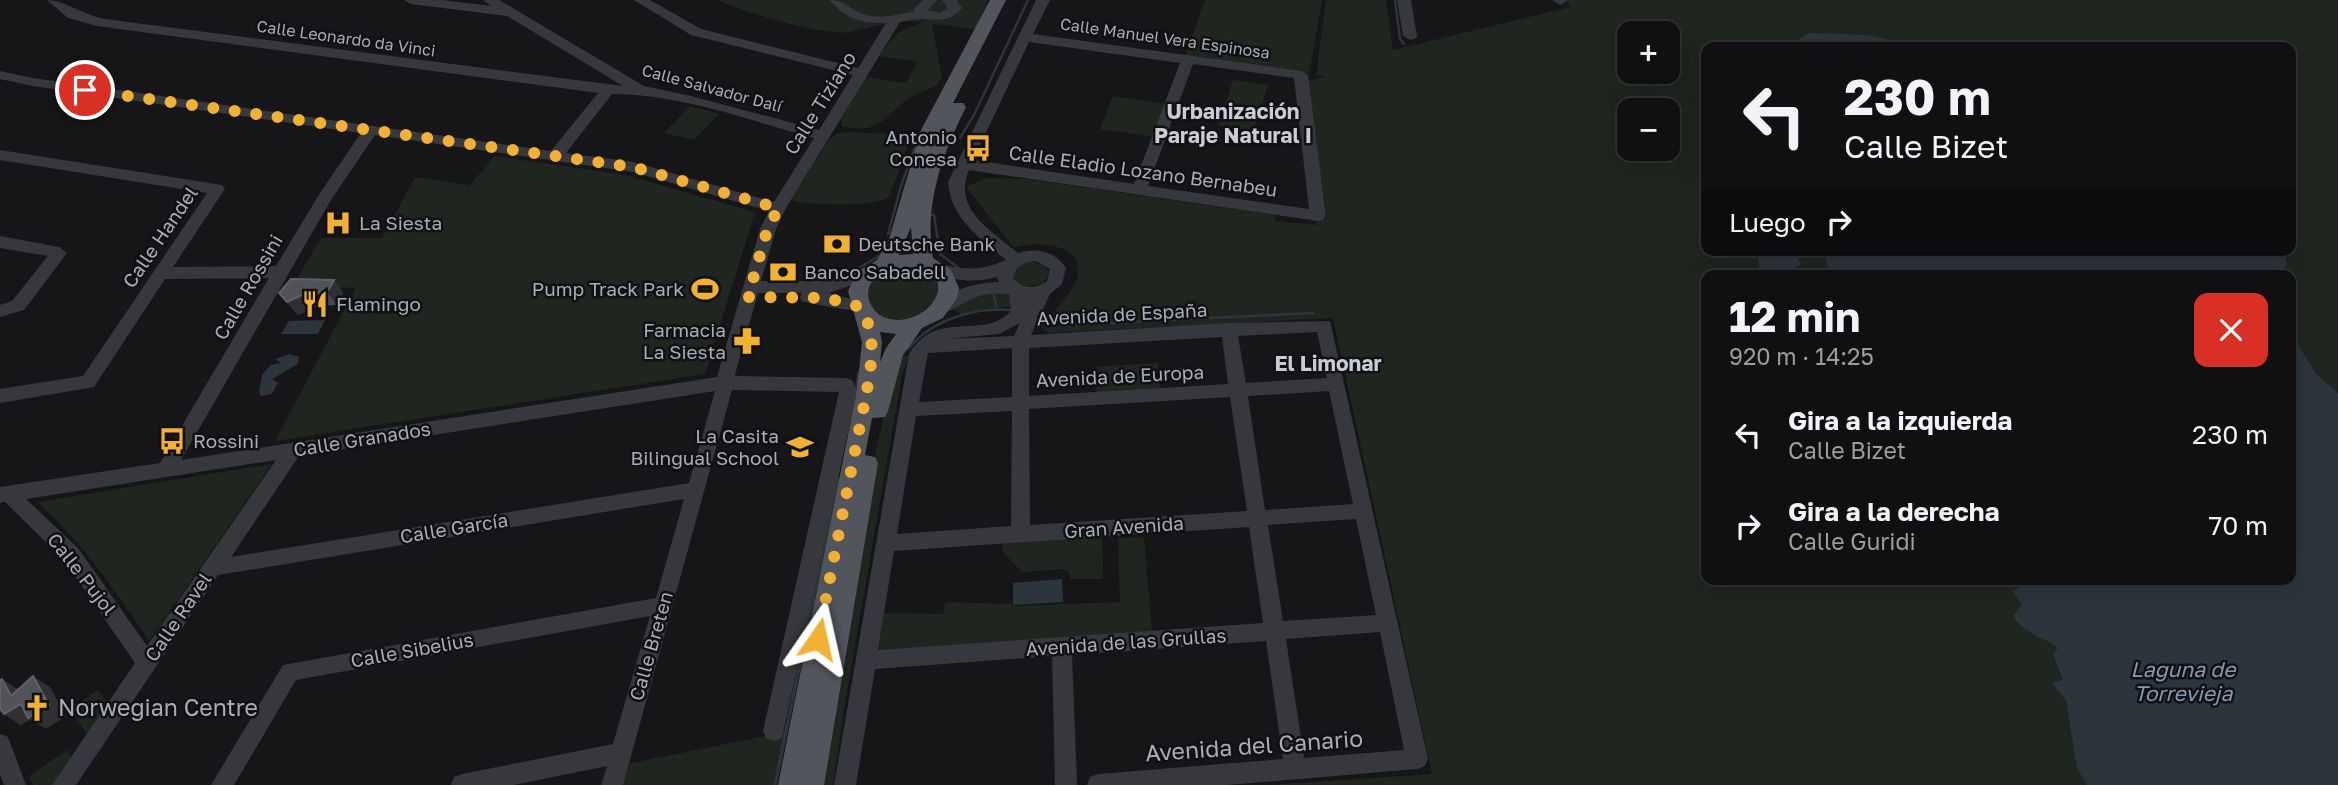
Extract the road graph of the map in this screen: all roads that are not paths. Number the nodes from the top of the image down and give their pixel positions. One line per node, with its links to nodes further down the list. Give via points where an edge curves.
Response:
1 (54, 0): 22 (street, Calle Leonardo da Vinci, via 65,11 113,24)
2 (411, 0): 12 (street)
3 (641, 0): 20 (street, via 696,32)
4 (837, 0): 16 (street, via 858,16)
5 (930, 0): 15 (street, via 921,9)
6 (998, 0): 35 (main road, via 930,131 898,239)
7 (1013, 0): 34 (main road, via 935,156 919,231)
8 (1043, 0): 18 (street)
9 (1404, 0): 17 (street)
10 (953, 1): 15 (street, via 955,9 941,18)
11 (493, 2): 12 (street); 13 (street); 14 (street, Calle Salvador Dalí)
12 (436, 3): 13 (street)
13 (475, 8): 14 (street)
14 (511, 12): 23 (street, Calle Salvador Dalí)
15 (923, 13): 16 (street)
16 (895, 19): 20 (street, Calle Tiziano)
17 (1410, 36)
18 (1025, 37): 19 (street, Calle Manuel Vera Espinosa); 28 (street)
19 (1188, 59): 29 (street); 31 (street, Calle Manuel Vera Espinosa, via 1301,75)
20 (862, 73): 25 (street, Calle Tiziano)
21 (0, 75): 24 (street)
22 (607, 90): 23 (street, Calle Leonardo da Vinci); 27 (street)
23 (640, 90): 25 (street, Calle Salvador Dalí)
24 (372, 130): 27 (street); 36 (street, Calle Rossini)
25 (822, 136): 30 (street, Calle Tiziano)
26 (0, 155): 37 (street, Calle Handel, via 217,188)
27 (555, 156): 30 (street, via 633,167)
28 (963, 164): 29 (street, Calle Eladio Lozano Bernabeu); 33 (street, via 956,190 962,212)
29 (1139, 190): 31 (street, Calle Eladio Lozano Bernabeu)
30 (778, 208): 39 (street, Calle Tiziano)
31 (1318, 216)
32 (0, 242): 42 (street, via 58,253 19,306)
33 (1012, 263): 34 (street, via 979,277); 38 (street, via 1005,278); 40 (street, via 1037,256 1055,264 1057,279)
34 (932, 266): 35 (main road, via 909,260); 41 (main road, via 949,288)
35 (876, 269): 39 (street, via 828,287); 43 (main road, via 857,290)
36 (281, 272): 37 (street); 58 (street, Calle Rossini)
37 (161, 273): 54 (street, Calle Handel, via 87,383)
38 (1015, 290): 40 (street); 41 (street, via 978,289); 46 (street, via 1020,307 1013,321 998,328)
39 (750, 292): 43 (street, via 826,298); 51 (street, Calle Breten)
40 (1043, 292): 44 (street)
41 (942, 308): 45 (main road)
42 (0, 311)
43 (862, 312): 45 (main road, via 891,327); 82 (main road, via 872,342 867,390)
44 (1029, 321): 46 (street, via 1005,334); 48 (street); 49 (street)
45 (914, 324): 83 (main road, via 893,353 881,388)
46 (967, 329): 50 (street, via 943,333)
47 (1229, 329): 48 (street, Avenida de España); 52 (street, Avenida de España, via 1324,325); 53 (street)
48 (1048, 339): 49 (street, Avenida de España)
49 (1020, 341): 50 (street, Avenida de España); 55 (street)
50 (922, 347): 56 (street)
51 (725, 383): 57 (street, Calle Granados); 59 (street, Calle Breten); 72 (street, Calle Granados, via 846,385 848,391)
52 (1336, 384): 53 (street, Avenida de Europa); 61 (street)
53 (1238, 390): 55 (street, Avenida de Europa); 62 (street)
54 (0, 397)
55 (1021, 403): 56 (street, Avenida de Europa); 63 (street)
56 (907, 410): 64 (street)
57 (293, 450): 58 (street, Calle Granados); 65 (street, Calle Ravel)
58 (166, 469): 60 (street, Calle Granados)
59 (697, 489): 65 (street, Calle García); 66 (street, Calle Breten)
60 (4, 494): 71 (street, Calle Pujol, via 71,554)
61 (1363, 511): 62 (street, Gran Avenida); 67 (street)
62 (1257, 518): 63 (street, Gran Avenida); 68 (street)
63 (1021, 533): 64 (street, Gran Avenida)
64 (885, 543): 70 (street)
65 (212, 568): 71 (street, Calle Ravel)
66 (663, 605): 74 (street, Calle Breten); 79 (street, Calle Sibelius, via 290,671)
67 (1387, 623): 68 (street, Avenida de las Grullas); 75 (street, Avenida del Canario, via 1415,760)
68 (1274, 631): 69 (street, Avenida de las Grullas); 75 (street)
69 (1062, 646): 70 (street, Avenida de las Grullas); 85 (street)
70 (866, 660): 84 (street)
71 (147, 663): 78 (street, Calle Ravel)
72 (775, 731)
73 (0, 744): 77 (street)
74 (621, 753): 76 (street); 81 (street, Calle Breten)
75 (1295, 769): 86 (street, Avenida del Canario)
76 (529, 778): 80 (street)
77 (15, 785)
78 (63, 785)
79 (222, 785)
80 (462, 785)
81 (612, 785)
82 (791, 785)
83 (811, 785)
84 (845, 785)
85 (1066, 785)
86 (1098, 785)

